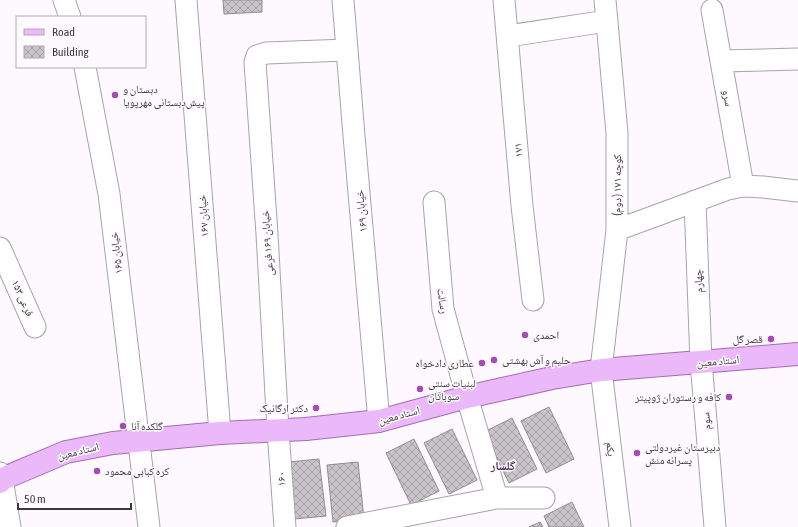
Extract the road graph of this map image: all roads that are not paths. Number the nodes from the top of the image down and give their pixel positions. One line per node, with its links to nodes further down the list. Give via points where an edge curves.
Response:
1 (64, 0): 7 (street)
2 (186, 0): 28 (street, خیابان ۱۶۷)
3 (344, 0): 10 (street, خیابان ۱۶۹)
4 (504, 0): 9 (street, ۱۷۱)
5 (605, 0): 8 (street, کوچه ۱۷۱ ( دوم))
6 (712, 10): 12 (street, سرو)
7 (70, 16)
8 (607, 21): 9 (street); 18 (street, کوچه ۱۷۱ ( دوم), via 617,133)
9 (508, 36): 20 (street, ۱۷۱, via 522,206)
10 (347, 50): 26 (street, خیابان ۱۶۹); 27 (street, خیابان ۱۶۹ فرعی, via 266,53 257,56 254,62)
11 (798, 59): 12 (street)
12 (721, 61): 14 (street, سرو)
13 (85, 68): 29 (street, خیابان ۱۶۵, via 109,194)
14 (743, 186): 15 (street); 16 (street)
15 (798, 191)
16 (695, 201): 18 (street); 23 (street, چهارم)
17 (434, 202): 25 (street, رسالت, via 443,309)
18 (617, 230): 24 (street, کوچه ۱۷۱ ( دوم))
19 (0, 248): 21 (street, ۱۵۳ فرعی)
20 (533, 300)
21 (35, 327)
22 (798, 354): 23 (main road, استاد معین)
23 (700, 362): 24 (main road, استاد معین); 38 (street, سوم)
24 (601, 370): 25 (main road, استاد معین); 37 (street, یکم)
25 (467, 397): 26 (main road, استاد معین); 31 (street, رسالت)
26 (379, 421): 27 (main road, استاد معین)
27 (278, 431): 28 (main road, استاد معین); 35 (street, ۱۶۰)
28 (220, 433): 29 (main road, استاد معین)
29 (139, 441): 30 (main road, استاد معین, via 112,443 66,452); 34 (street, خیابان ۱۶۵)
30 (1, 478): 33 (street)
31 (497, 498): 32 (street); 36 (street)
32 (544, 498)
33 (10, 527)
34 (149, 527)
35 (285, 527)
36 (347, 527)
37 (620, 527)
38 (715, 527)

